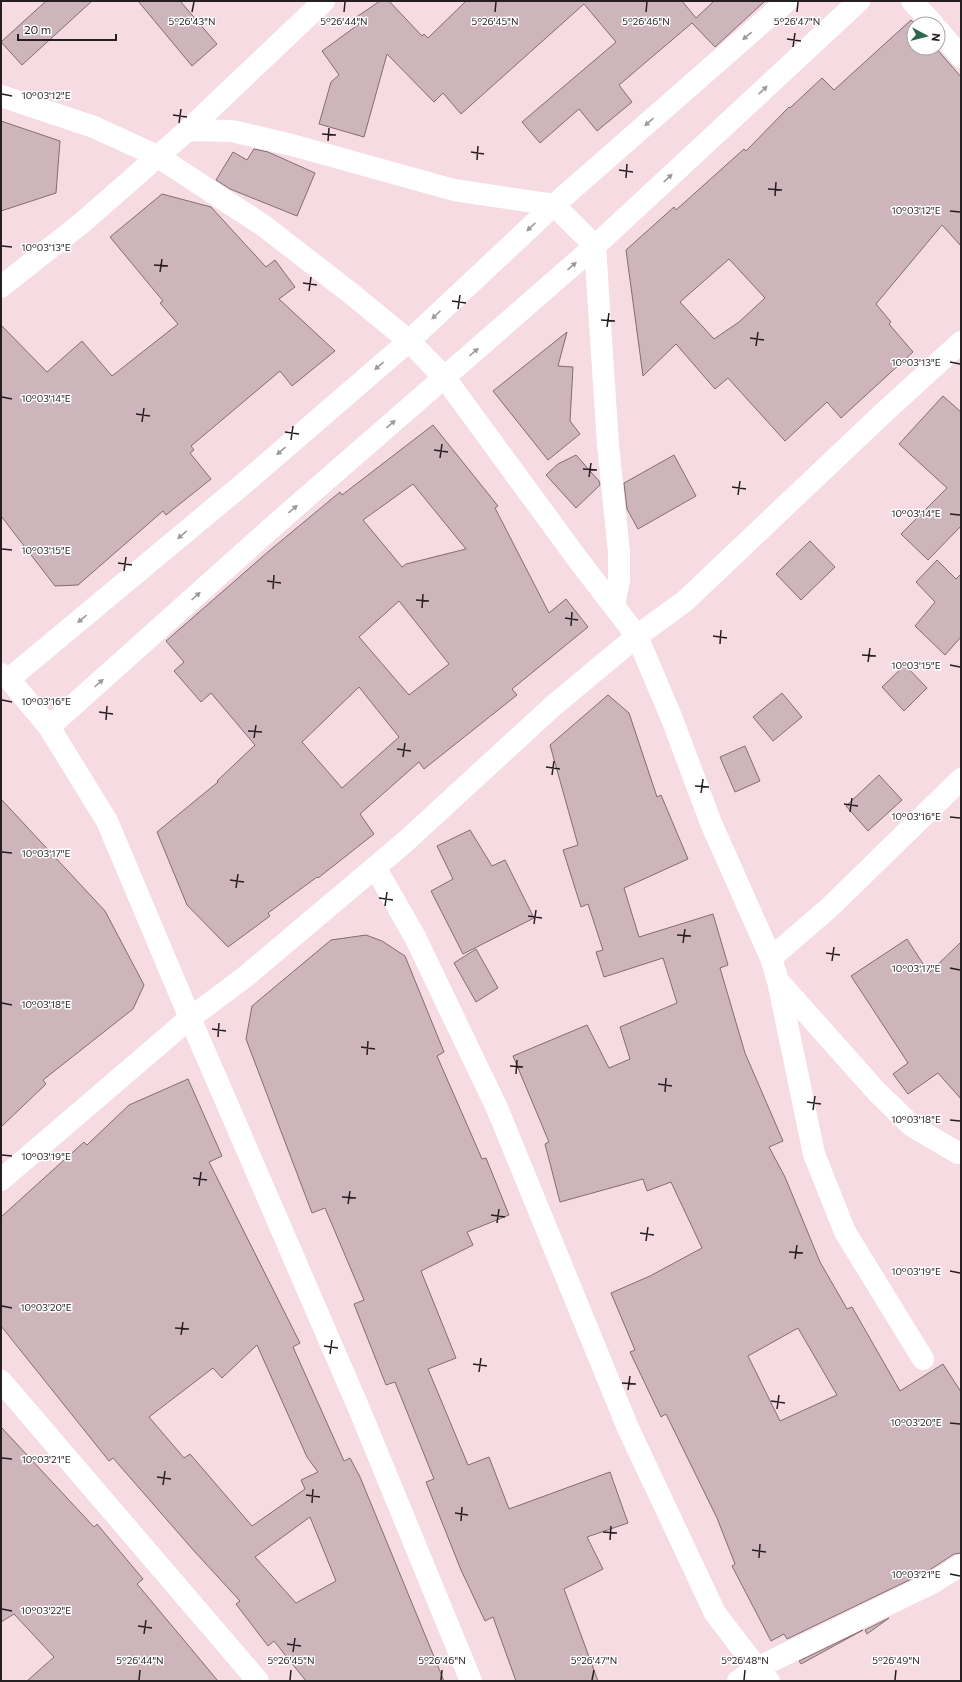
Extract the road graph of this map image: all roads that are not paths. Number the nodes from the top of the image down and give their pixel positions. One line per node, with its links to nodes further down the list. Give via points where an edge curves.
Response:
1 (324, 1): 9 (street)
2 (787, 1): 11 (street, one-way to 11)
3 (859, 1): 12 (street, one-way to 3)
4 (912, 1): 5 (street)
5 (926, 16)
6 (946, 39): 7 (street)
7 (961, 57)
8 (1, 96): 10 (street, via 94,127)
9 (188, 130): 10 (street); 11 (street, via 232,131 454,190)
10 (157, 156): 13 (street, via 83,222); 14 (street, via 264,226)
11 (554, 205): 12 (street); 14 (street, one-way to 14)
12 (595, 246): 16 (street, one-way to 12); 17 (street, via 608,445 619,552 619,580)
13 (1, 287)
14 (409, 340): 16 (street); 19 (street, one-way to 19, via 248,480)
15 (961, 342): 18 (street, via 685,601)
16 (445, 378): 17 (street, via 578,561); 20 (street, one-way to 16, via 277,523)
17 (614, 605): 18 (street)
18 (637, 636): 22 (street, via 553,706); 23 (street, via 672,719 711,823)
19 (5, 677): 20 (street)
20 (49, 727): 25 (street, via 107,821)
21 (961, 779): 23 (street, via 830,907)
22 (375, 867): 25 (street, via 245,976); 31 (street, via 415,937 497,1108 628,1428 716,1613)
23 (771, 958): 24 (street)
24 (778, 981): 26 (street, via 877,1092 912,1126); 28 (street, via 814,1154 845,1232)
25 (190, 1018): 27 (street); 33 (street, via 360,1411)
26 (960, 1157)
27 (1, 1180)
28 (923, 1359)
29 (1, 1382): 32 (street)
30 (961, 1565): 31 (street)
31 (763, 1674): 34 (street)
32 (258, 1681)
33 (471, 1681)
34 (738, 1681)

